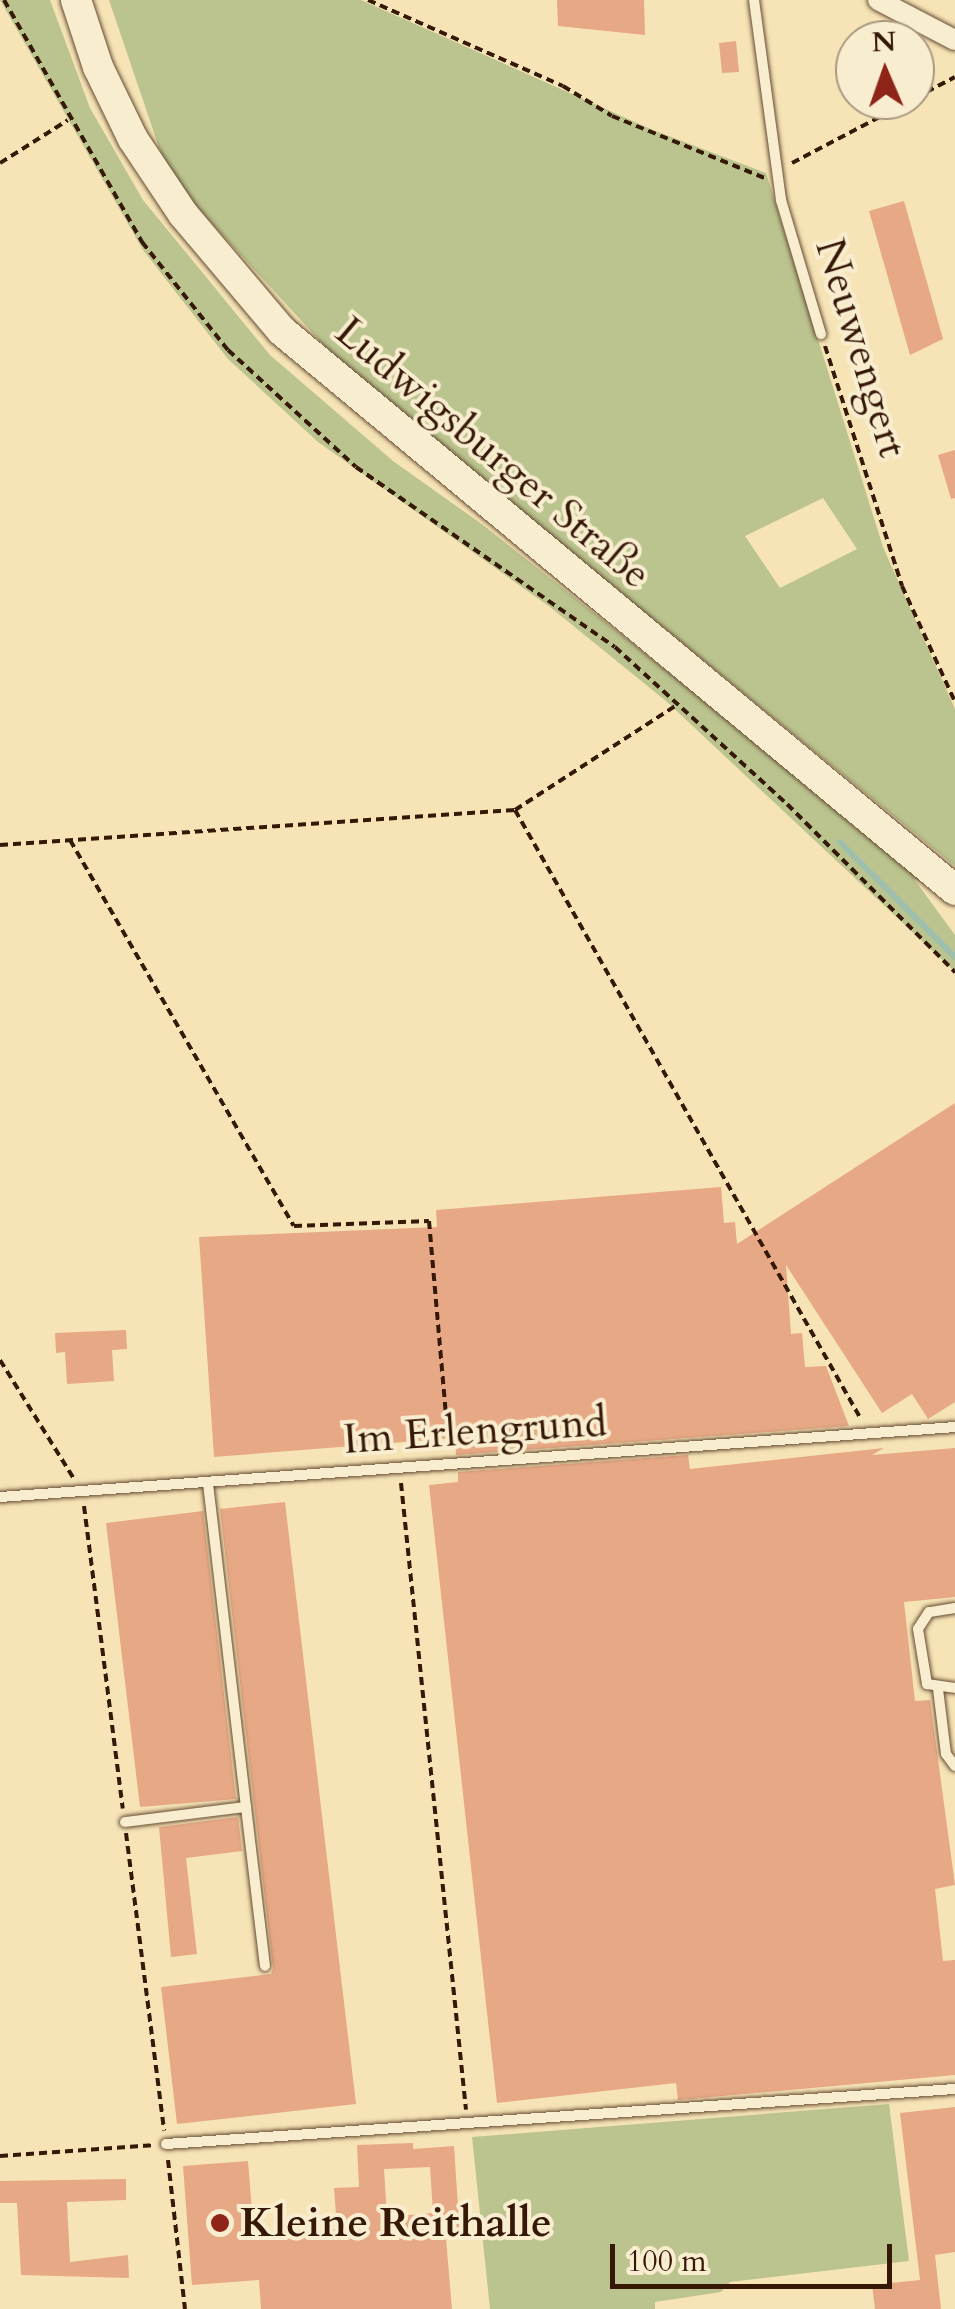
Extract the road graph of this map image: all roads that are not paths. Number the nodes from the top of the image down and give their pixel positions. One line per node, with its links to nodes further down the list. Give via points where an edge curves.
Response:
1 (76, 0): 6 (main road, Ludwigsburger Straße, via 98,68 133,139 183,214 282,331)
2 (754, 0): 5 (lane, Neuwengert, via 779,181)
3 (878, 0): 4 (street)
4 (955, 40)
5 (821, 334)
6 (955, 890)
7 (955, 1428): 8 (lane, Im Erlengrund)
8 (208, 1482): 9 (lane, Im Erlengrund); 14 (lane)
9 (0, 1497)
10 (955, 1608): 12 (lane, via 930,1612 919,1622 923,1677)
11 (955, 1688): 12 (lane)
12 (938, 1689): 13 (lane, via 946,1754)
13 (955, 1766)
14 (246, 1806): 15 (lane); 16 (lane)
15 (124, 1822)
16 (265, 1966)
17 (955, 2089): 18 (lane)
18 (166, 2144)

